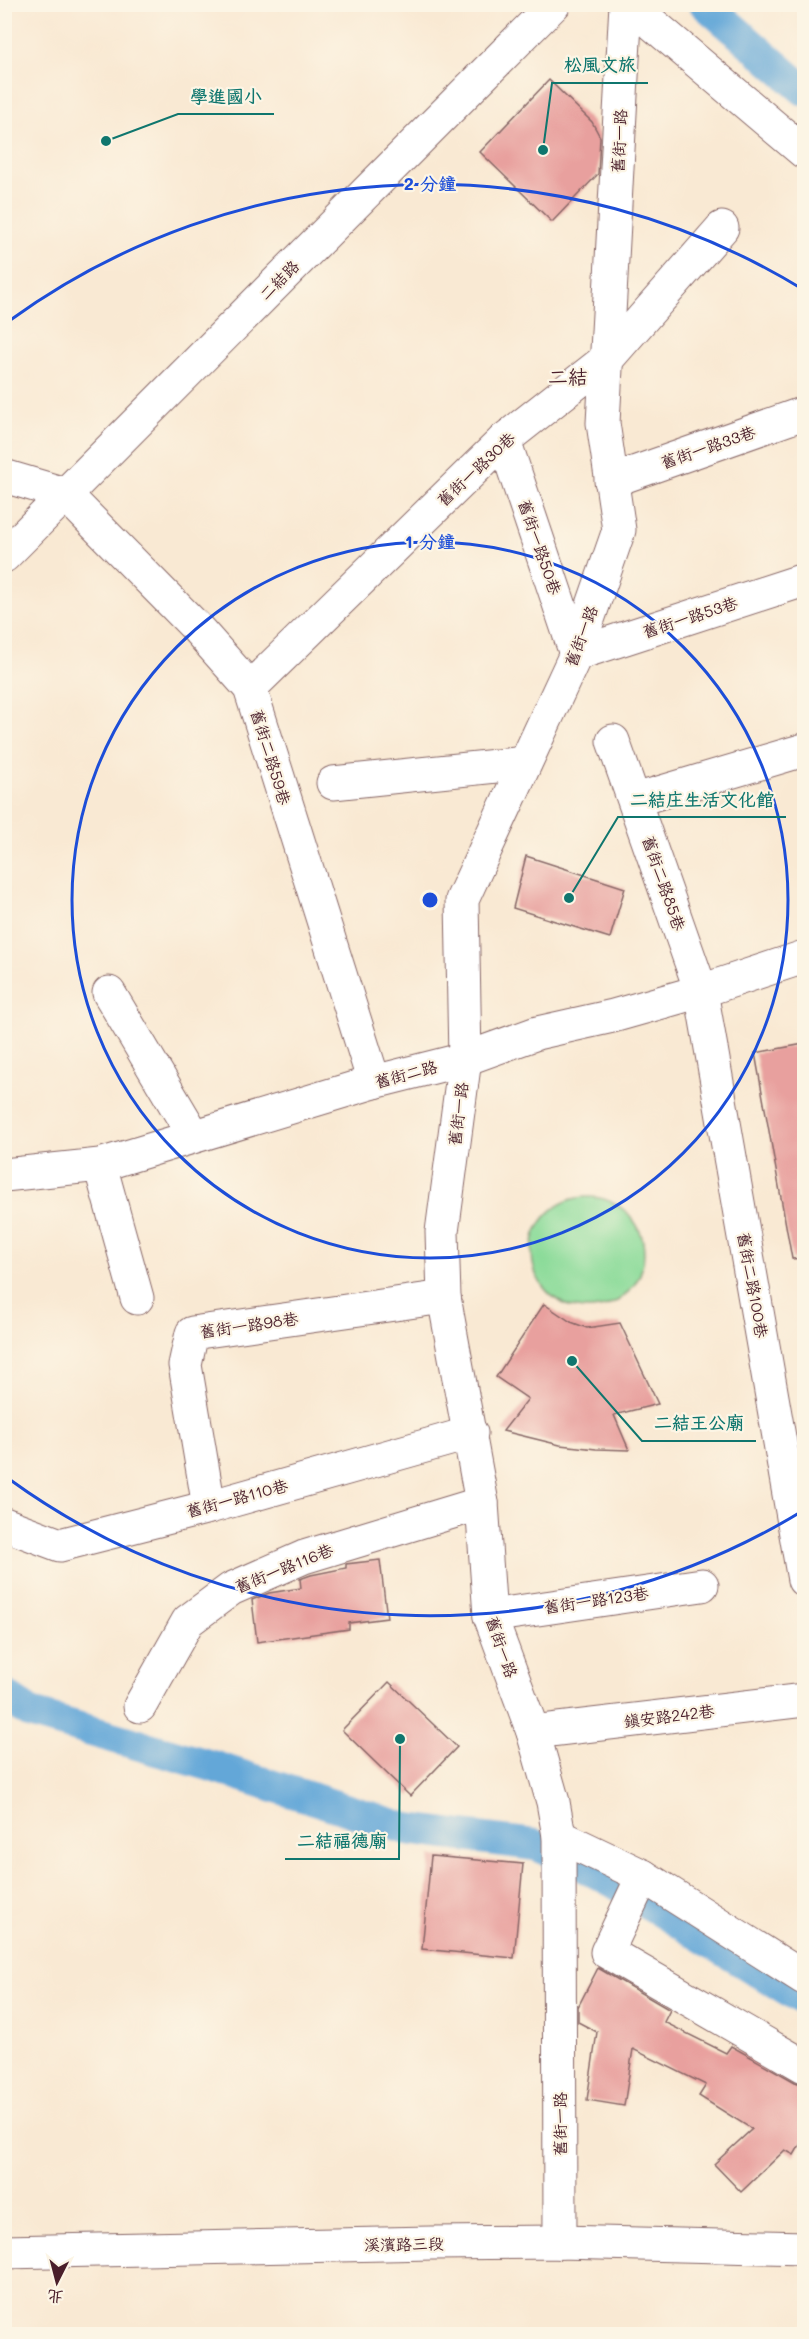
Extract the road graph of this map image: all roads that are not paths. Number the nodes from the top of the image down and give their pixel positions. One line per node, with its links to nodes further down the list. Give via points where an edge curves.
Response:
1 (554, 4): 10 (street, 二結路)
2 (627, 4): 3 (street); 5 (street, 舊街一路)
3 (804, 152)
4 (722, 228): 5 (street, 舊街一路30巷)
5 (608, 358): 7 (street, 舊街一路30巷); 9 (street, 舊街一路, via 603,423)
6 (804, 413): 9 (street, 舊街一路33巷)
7 (504, 440): 13 (street, 舊街一路50巷); 14 (street, 舊街一路30巷)
8 (4, 476): 10 (street)
9 (611, 481): 13 (street, 舊街一路, via 619,530)
10 (65, 494): 11 (street, 二結路); 14 (street, 舊街二路59巷)
11 (4, 556)
12 (804, 580): 13 (street, 舊街一路53巷)
13 (576, 654): 17 (street, 舊街一路)
14 (250, 688): 24 (street, 舊街二路59巷)
15 (613, 741): 19 (street, 舊街二路85巷)
16 (804, 750): 19 (street)
17 (525, 763): 18 (street); 23 (street, 舊街一路, via 462,900)
18 (333, 783)
19 (635, 800): 21 (street, 舊街二路85巷)
20 (804, 957): 21 (street, 舊街二路)
21 (701, 991): 23 (street, 舊街二路, via 537,1033); 34 (street, 舊街二路100巷)
22 (109, 993): 25 (street)
23 (465, 1059): 24 (street, 舊街二路); 28 (street, 舊街一路, via 442,1232)
24 (374, 1082): 25 (street, 舊街二路)
25 (194, 1136): 26 (street, 舊街二路)
26 (100, 1165): 27 (street, 舊街二路); 29 (street)
27 (4, 1176)
28 (444, 1297): 30 (street, 舊街一路); 32 (street, 舊街一路98巷, via 192,1333 185,1365)
29 (137, 1298)
30 (471, 1433): 31 (street, 舊街一路); 32 (street, 舊街一路110巷)
31 (482, 1503): 36 (street, 舊街一路); 38 (street, 舊街一路116巷, via 304,1557 231,1589 188,1621)
32 (209, 1507): 33 (street, 舊街一路110巷, via 60,1545)
33 (4, 1524)
34 (804, 1580)
35 (702, 1585): 36 (street, 舊街一路123巷)
36 (489, 1616): 39 (street, 舊街一路)
37 (804, 1700): 39 (street, 鎮安路242巷)
38 (140, 1707)
39 (533, 1732): 40 (street, 舊街一路)
40 (559, 1836): 41 (street); 44 (street, 舊街一路)
41 (643, 1876): 42 (street); 43 (street, via 607,1952)
42 (804, 1978)
43 (804, 2067)
44 (560, 2242): 45 (street, 溪濱路三段); 46 (street, 溪濱路三段)
45 (804, 2248)
46 (4, 2252)

